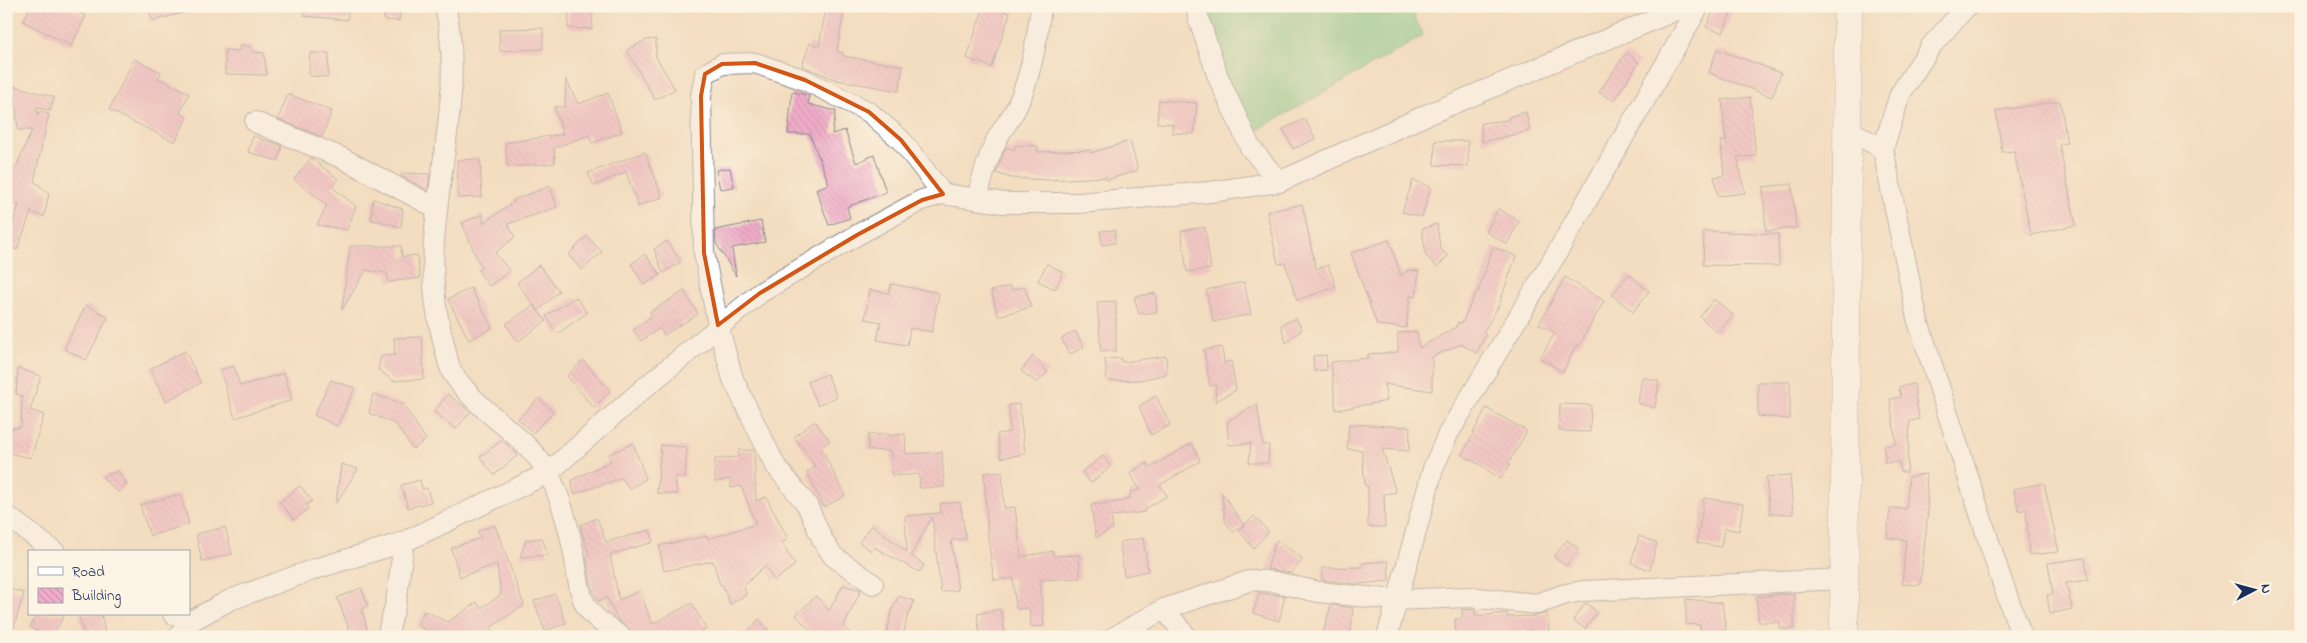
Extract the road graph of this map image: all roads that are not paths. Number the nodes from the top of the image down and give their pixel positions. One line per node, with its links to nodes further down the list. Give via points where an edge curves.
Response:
1 (445, 6): 14 (street, via 454,76)
2 (1041, 6): 13 (street, via 1029,77 994,146 983,172)
3 (1197, 6): 11 (street, via 1218,77 1250,147)
4 (1686, 6): 11 (street, via 1424,116)
5 (1699, 6): 22 (street, via 1448,434 1433,469)
6 (1848, 6): 9 (highway)
7 (1967, 6): 10 (street, via 1932,45 1900,94)
8 (256, 122): 14 (street, via 342,158)
9 (1847, 129): 10 (street); 20 (highway)
10 (1883, 149): 33 (street, via 1917,318)
11 (1279, 182): 13 (street, via 1210,192 1078,203 1004,203)
12 (944, 194): 13 (street); 15 (street, via 922,200 857,235 760,293); 15 (street, via 901,140 869,112 805,80 755,63 722,64 705,74 702,96 704,253)
13 (977, 199)
14 (436, 208): 16 (street, via 432,263 436,308 452,371 479,406 527,448)
15 (718, 325): 16 (street); 21 (street, via 733,379 775,465 807,505 822,541 834,556)
16 (548, 473): 18 (street); 28 (street, via 573,547 585,603 595,617)
17 (6, 515): 19 (street)
18 (404, 542): 24 (street, via 315,569); 27 (street, via 396,602)
19 (52, 550)
20 (1844, 579): 22 (street, via 1583,591 1537,604 1469,597); 32 (highway)
21 (873, 584)
22 (1396, 600): 23 (street, via 1318,592 1252,580); 31 (street)
23 (1164, 609): 29 (street); 30 (street)
24 (190, 615)
25 (182, 618): 26 (street)
26 (178, 637)
27 (387, 637)
28 (621, 637)
29 (1114, 637)
30 (1186, 637)
31 (1387, 637)
32 (1844, 637)
33 (2022, 637)

